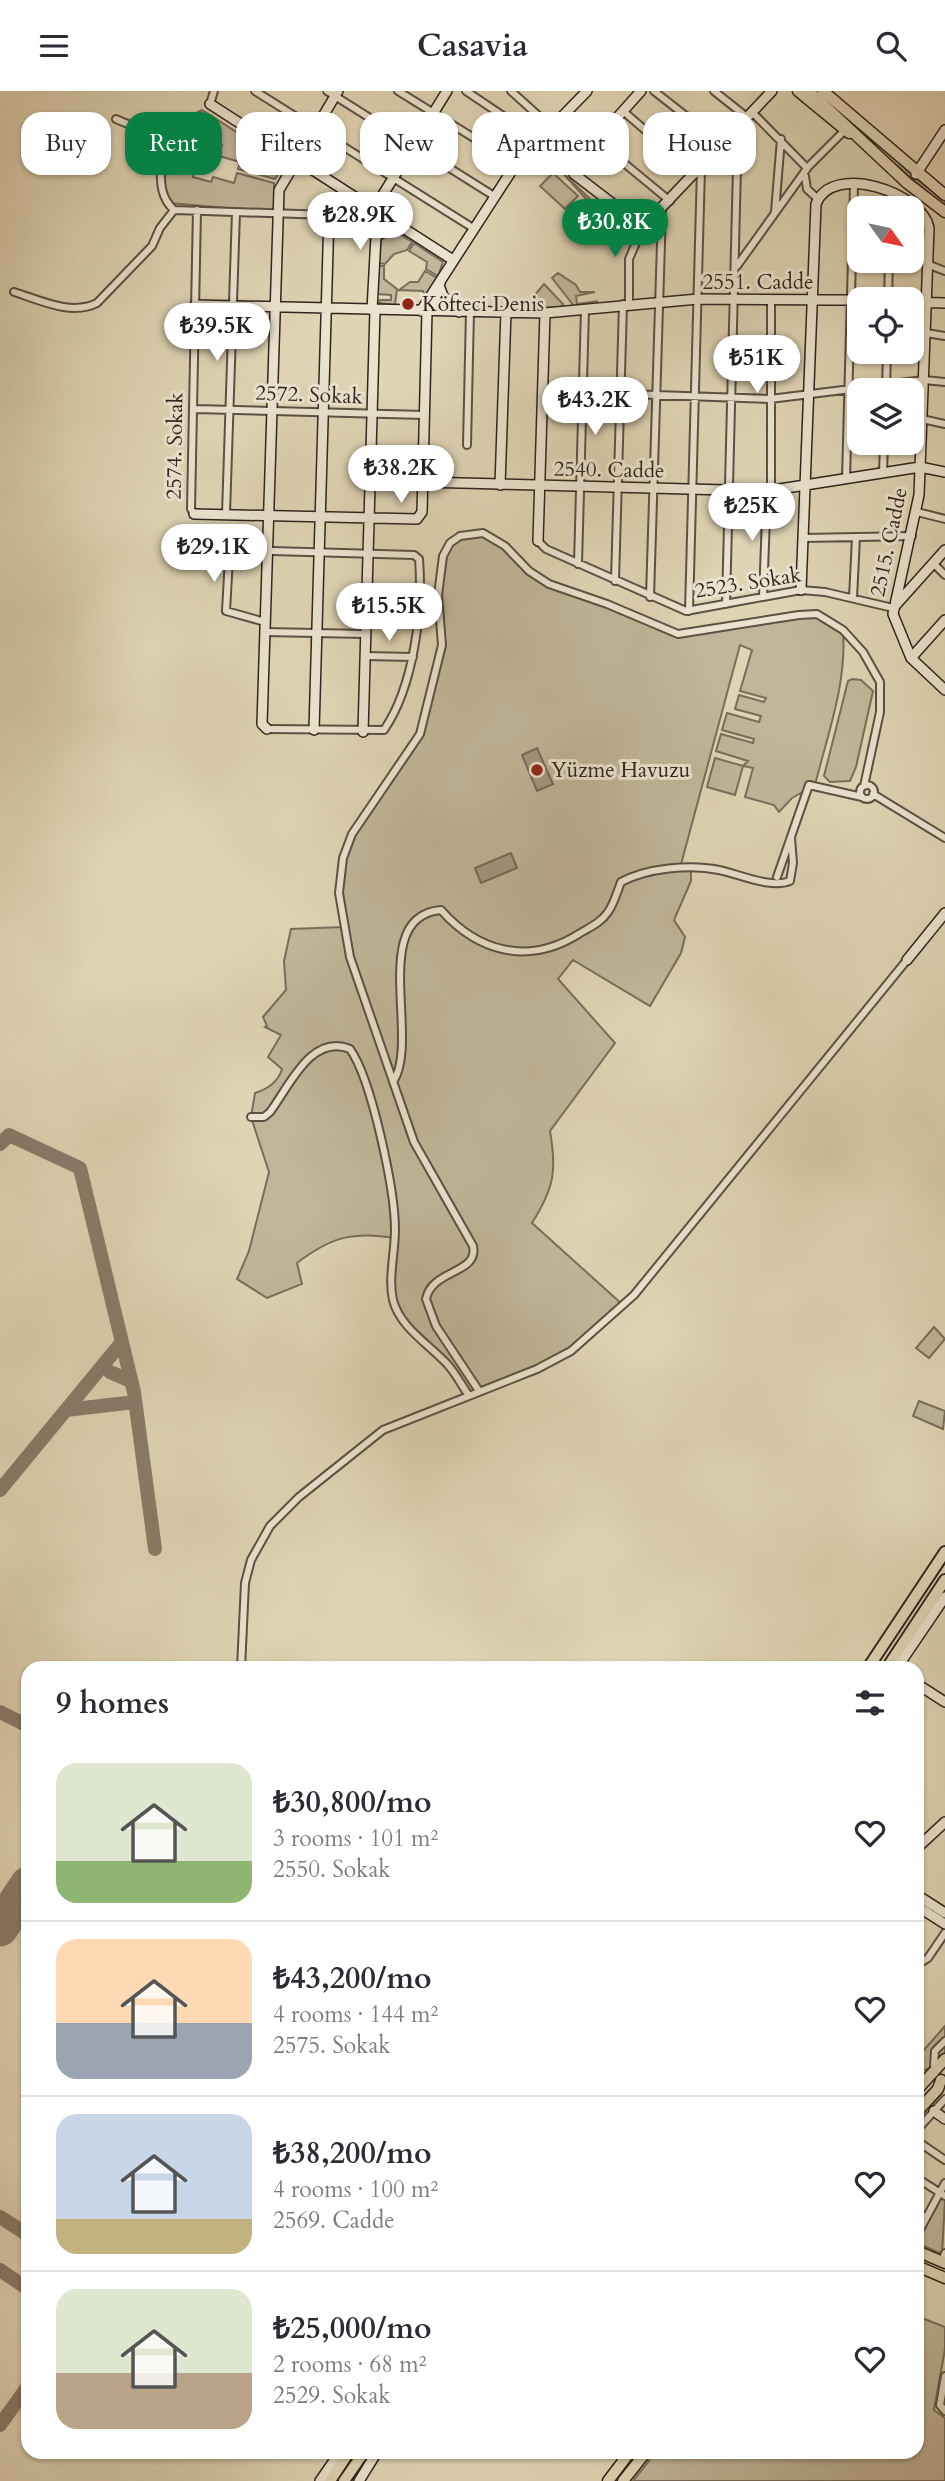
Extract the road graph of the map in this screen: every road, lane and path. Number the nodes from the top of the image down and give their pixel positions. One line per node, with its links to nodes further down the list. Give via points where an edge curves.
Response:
1 (214, 91): 19 (street)
2 (256, 91): 22 (street)
3 (398, 91): 25 (street)
4 (447, 91): 26 (street)
5 (466, 91): 18 (street)
6 (483, 91): 18 (street)
7 (511, 91): 28 (street)
8 (587, 91): 29 (street)
9 (641, 91): 21 (street)
10 (654, 91): 30 (street)
11 (714, 91): 31 (street)
12 (772, 91): 32 (street)
13 (798, 91): 38 (main road)
14 (809, 91): 39 (main road)
15 (823, 91): 20 (main road)
16 (830, 91): 20 (main road)
17 (334, 93): 23 (street); 24 (street)
18 (478, 99): 27 (street)
19 (210, 104): 35 (street)
20 (842, 108): 45 (main road)
21 (623, 111): 36 (street)
22 (289, 112)
23 (324, 112)
24 (363, 112)
25 (431, 112)
26 (434, 112)
27 (497, 112)
28 (534, 112)
29 (566, 112)
30 (681, 112)
31 (744, 112)
32 (754, 112)
33 (116, 119): 63 (street, via 150,135 156,143 159,187)
34 (756, 120): 40 (street)
35 (236, 121)
36 (643, 127)
37 (945, 130): 45 (street)
38 (844, 131): 39 (main road); 43 (street)
39 (858, 137): 67 (main road)
40 (781, 139): 43 (street); 69 (street)
41 (346, 148): 54 (street)
42 (629, 167): 61 (street)
43 (807, 170): 60 (street, via 805,185); 69 (street)
44 (458, 174): 59 (street)
45 (916, 174): 57 (main road)
46 (286, 175): 68 (street)
47 (321, 175): 62 (street)
48 (396, 175): 54 (street)
49 (509, 175): 59 (street)
50 (577, 175): 72 (street)
51 (695, 175): 61 (street)
52 (699, 175): 82 (street)
53 (737, 175): 76 (street)
54 (394, 178): 62 (street); 73 (street)
55 (854, 185): 56 (street, via 879,186); 60 (street, via 836,185); 79 (street)
56 (892, 192): 58 (street); 75 (street, 2515. Cadde, via 927,219)
57 (945, 194)
58 (892, 196)
59 (494, 197): 73 (street)
60 (818, 199): 84 (street)
61 (670, 201): 65 (street)
62 (374, 209): 70 (street); 71 (street)
63 (174, 210): 64 (street); 80 (street, via 152,246 88,308 71,309)
64 (197, 210): 66 (street); 91 (street, 2574. Sokak)
65 (662, 210): 72 (street); 85 (street)
66 (236, 212): 68 (street); 92 (street)
67 (945, 212)
68 (276, 214): 70 (street); 93 (street)
69 (775, 214): 76 (street)
70 (329, 215): 94 (street)
71 (399, 225): 74 (street); 96 (street, via 376,236)
72 (643, 227): 90 (street, via 629,260)
73 (473, 228): 74 (street)
74 (453, 260): 78 (street)
75 (928, 264): 77 (street); 88 (street, 2515. Cadde)
76 (736, 267): 81 (street)
77 (945, 271)
78 (440, 283): 97 (street); 98 (street, via 443,296)
79 (855, 287)
80 (13, 292)
81 (735, 298): 82 (street, 2551. Cadde); 83 (street, 2551. Cadde); 113 (street)
82 (698, 299): 85 (street, 2551. Cadde); 112 (street)
83 (771, 299): 84 (street, 2551. Cadde); 114 (street)
84 (811, 299): 86 (street, 2551. Cadde); 110 (street)
85 (660, 300): 90 (street, 2551. Cadde); 111 (street)
86 (847, 300)
87 (924, 303): 88 (street)
88 (927, 303): 89 (street); 102 (street, 2515. Cadde)
89 (945, 303)
90 (626, 304): 95 (street, 2551. Cadde); 109 (street)
91 (195, 305): 92 (street, 2551. Cadde); 115 (street, 2574. Sokak)
92 (233, 306): 93 (street, 2551. Cadde); 116 (street)
93 (273, 307): 94 (street, 2551. Cadde); 117 (street)
94 (326, 308): 96 (street, 2551. Cadde); 118 (street)
95 (585, 309): 101 (street, 2551. Cadde); 108 (street)
96 (374, 310): 97 (street, 2551. Cadde); 119 (street)
97 (426, 311): 98 (street, 2551. Cadde); 120 (street)
98 (459, 311): 99 (street, 2551. Cadde)
99 (470, 312): 100 (street, 2551. Cadde); 124 (street)
100 (506, 312): 101 (street, 2551. Cadde); 132 (street)
101 (545, 313): 107 (street)
102 (926, 333): 103 (street); 104 (street, 2515. Cadde)
103 (945, 336)
104 (924, 380): 105 (street)
105 (945, 382)
106 (847, 389): 110 (street)
107 (542, 391): 108 (street); 134 (street)
108 (582, 393): 109 (street); 135 (street)
109 (620, 394): 111 (street); 136 (street)
110 (808, 394): 114 (street); 133 (street)
111 (657, 395): 112 (street); 137 (street)
112 (695, 396): 113 (street); 138 (street)
113 (732, 397): 114 (street); 139 (street)
114 (770, 399): 140 (street)
115 (194, 409): 116 (street, 2572. Sokak); 142 (street, 2574. Sokak)
116 (229, 410): 117 (street, 2572. Sokak); 143 (street)
117 (271, 411): 118 (street, 2572. Sokak); 144 (street)
118 (322, 412): 119 (street, 2572. Sokak); 145 (street)
119 (371, 414): 120 (street, 2572. Sokak); 146 (street)
120 (424, 415): 131 (street)
121 (924, 419): 122 (street)
122 (945, 424)
123 (847, 434): 130 (street)
124 (467, 445)
125 (884, 455): 129 (street)
126 (920, 455): 127 (street, 2515. Cadde)
127 (920, 467): 128 (street); 129 (street, 2540. Cadde); 141 (street, 2515. Cadde)
128 (945, 472)
129 (883, 473): 130 (street, 2540. Cadde)
130 (846, 479): 133 (street, 2540. Cadde)
131 (422, 482): 132 (street, 2540. Cadde); 146 (street, via 418,519)
132 (500, 485): 134 (street, 2540. Cadde)
133 (805, 485): 140 (street, 2540. Cadde); 150 (street)
134 (539, 486): 135 (street, 2540. Cadde); 151 (street)
135 (580, 487): 136 (street, 2540. Cadde); 159 (street)
136 (617, 488): 137 (street, 2540. Cadde); 161 (street)
137 (654, 489): 138 (street, 2540. Cadde); 163 (street)
138 (692, 489): 139 (street, 2540. Cadde); 168 (street)
139 (729, 490): 140 (street, 2540. Cadde); 166 (street)
140 (769, 490): 164 (street)
141 (917, 512): 147 (street); 148 (street, 2515. Cadde)
142 (194, 514): 143 (street)
143 (226, 514): 144 (street)
144 (268, 515): 145 (street); 154 (street)
145 (319, 518): 146 (street); 156 (street)
146 (369, 519): 157 (street)
147 (945, 519)
148 (912, 536): 149 (street); 167 (street, 2515. Cadde)
149 (856, 537): 150 (street); 165 (street)
150 (803, 538): 162 (street)
151 (538, 541): 159 (street, 2523. Sokak)
152 (204, 548): 153 (street)
153 (234, 549): 154 (street); 170 (street, via 229,558 226,609 229,615)
154 (267, 550): 156 (street); 170 (street)
155 (945, 550): 158 (street)
156 (318, 552): 157 (street); 171 (street)
157 (368, 554): 172 (street); 174 (street, via 414,555 418,559)
158 (933, 563): 160 (street); 167 (street)
159 (578, 564): 161 (street, 2523. Sokak)
160 (945, 575)
161 (615, 581): 163 (street, 2523. Sokak)
162 (801, 590): 164 (street, 2523. Sokak); 165 (street, 2523. Sokak)
163 (650, 597): 168 (street, 2523. Sokak)
164 (763, 597): 166 (street, 2523. Sokak)
165 (853, 598): 167 (street, 2523. Sokak)
166 (726, 604): 168 (street, 2523. Sokak)
167 (893, 608): 175 (street, 2515. Cadde)
168 (689, 611)
169 (945, 619): 175 (street)
170 (265, 627): 171 (street); 177 (street, via 262,723)
171 (316, 633): 172 (street); 178 (street)
172 (366, 634): 173 (street)
173 (365, 656): 174 (street); 179 (street)
174 (413, 657): 179 (street, via 386,727)
175 (911, 658): 176 (street, 2515. Cadde)
176 (944, 688)
177 (267, 729): 178 (street)
178 (314, 730): 179 (street)
179 (363, 732)
180 (864, 792): 181 (street); 181 (street); 182 (street, via 844,793 809,785); 187 (street, via 880,712 880,683 863,652 831,621 817,614 799,615 678,634 549,584 494,537 483,533 460,536 443,556 439,595 442,645 420,734 363,815 342,864 339,893 350,957)
181 (894, 809): 183 (street)
182 (791, 838): 184 (street); 187 (street, via 790,881 775,883 691,867 631,877 621,882 601,920 546,949 500,950 465,933 440,910 422,916 405,935 401,954 404,1046)
183 (945, 838)
184 (777, 877)
185 (945, 913): 186 (street)
186 (907, 960): 189 (street, via 634,1295 571,1351)
187 (393, 1082): 189 (street, via 421,1157 475,1252 470,1263 435,1282 426,1299 436,1326)
188 (251, 1117): 190 (street, via 270,1112 314,1054 334,1046 350,1049 374,1109 392,1203 396,1228 393,1301 407,1326 451,1367)
189 (479, 1391): 190 (street)
190 (469, 1396): 196 (street, via 383,1430 328,1471 270,1526 244,1583)
191 (945, 1544): 193 (street)
192 (945, 1552): 193 (highway)
193 (932, 1571): 197 (highway)
194 (945, 1580): 198 (highway)
195 (945, 1597): 199 (street)
196 (241, 1661)
197 (873, 1661)
198 (892, 1661)
199 (898, 1661)
200 (924, 1688): 201 (street)
201 (945, 1702)
202 (945, 1822): 203 (street)
203 (924, 1842)
204 (924, 1900): 206 (street)
205 (924, 1910): 207 (street)
206 (945, 1913)
207 (945, 1924)
208 (945, 1933): 209 (street)
209 (924, 1961)
210 (945, 2041): 212 (street, via 935,2051)
211 (945, 2059): 212 (main road); 215 (main road)
212 (934, 2067): 213 (main road)
213 (924, 2077)
214 (943, 2078): 216 (main road); 218 (main road)
215 (924, 2082)
216 (924, 2098)
217 (945, 2099): 219 (street)
218 (924, 2104)
219 (934, 2112): 220 (street); 221 (street)
220 (945, 2119)
221 (924, 2123)
222 (924, 2146): 223 (street)
223 (945, 2160)
224 (924, 2183): 226 (street)
225 (945, 2183): 226 (street)
226 (942, 2195): 227 (street)
227 (926, 2218): 228 (street)
228 (924, 2222)
229 (924, 2254): 230 (main road)
230 (945, 2263)
231 (924, 2269): 232 (main road)
232 (945, 2278)
233 (945, 2376): 234 (street, via 940,2405)
234 (945, 2411)
235 (335, 2459): 241 (street)
236 (344, 2459): 242 (highway)
237 (358, 2459): 243 (highway)
238 (373, 2459): 244 (street)
239 (625, 2459): 245 (main road)
240 (640, 2459): 246 (main road)
241 (320, 2481)
242 (330, 2481)
243 (344, 2481)
244 (359, 2481)
245 (608, 2481)
246 (622, 2481)

